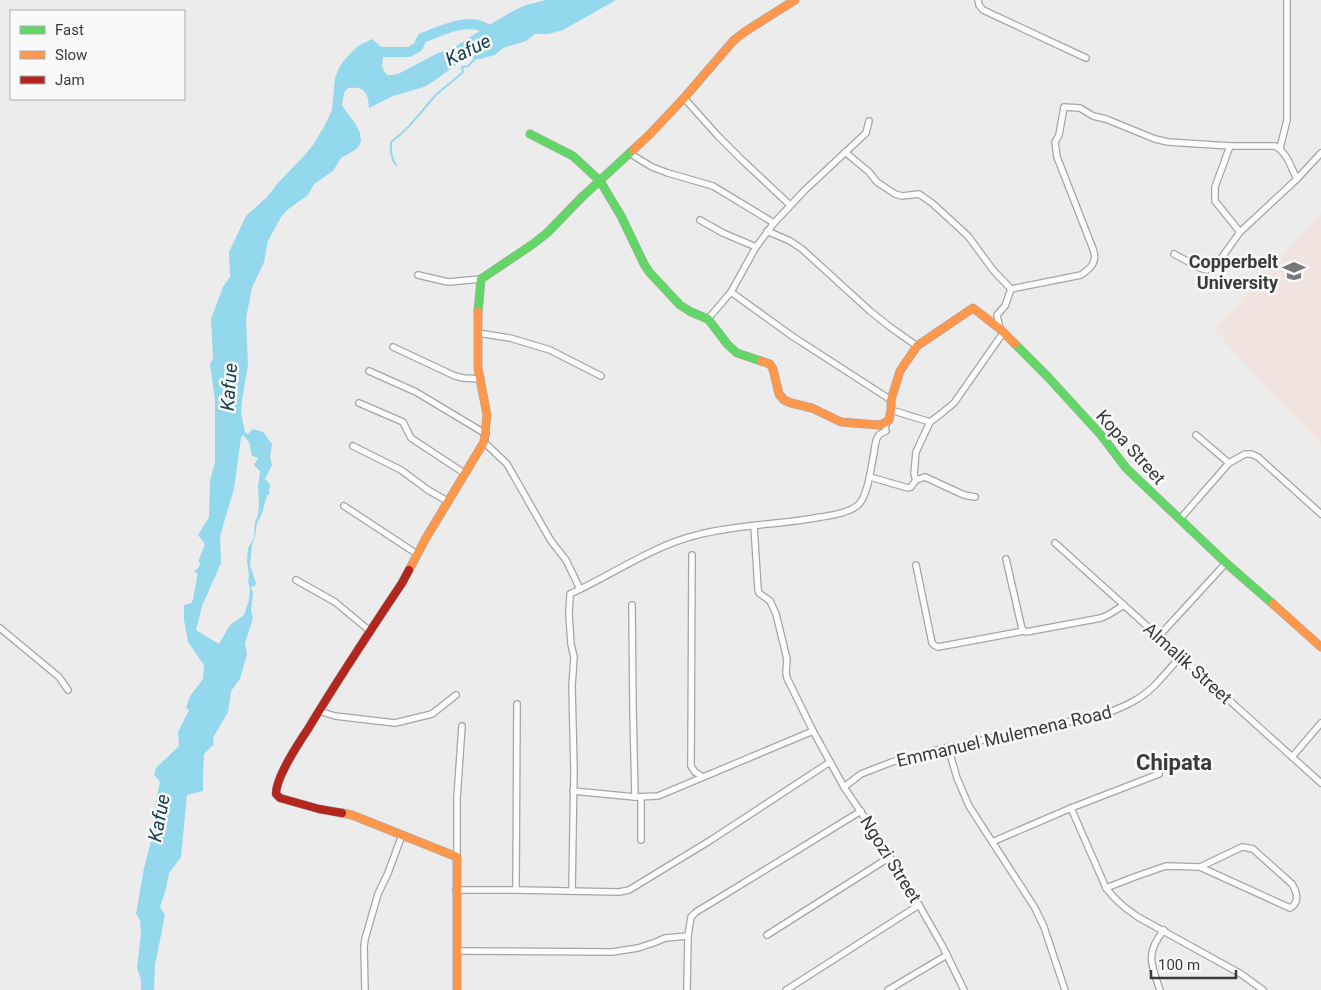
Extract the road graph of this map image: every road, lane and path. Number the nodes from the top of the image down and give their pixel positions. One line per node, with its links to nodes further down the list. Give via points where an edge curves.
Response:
1 (795, 0): 5 (street, via 734,40)
2 (978, 0): 4 (street, via 983,10)
3 (1287, 0): 9 (street, via 1287,120)
4 (1086, 58)
5 (684, 98): 11 (street); 15 (street, via 718,136)
6 (869, 121): 10 (street, via 866,133)
7 (530, 134): 14 (street, via 573,156)
8 (1230, 146): 9 (street); 19 (street, via 1215,188 1215,201); 24 (street, via 1155,139 1080,108 1064,106 1055,148 1094,249 1094,263 1081,275)
9 (1280, 148): 13 (street)
10 (845, 152): 15 (street); 24 (street, via 895,194 919,194 932,203 968,236)
11 (629, 153): 14 (street); 17 (street, via 668,173 713,186)
12 (1321, 153): 13 (street)
13 (1297, 179): 19 (street)
14 (600, 181): 23 (street, via 534,244); 26 (street, via 650,273 680,305)
15 (790, 205): 17 (street)
16 (700, 220): 20 (street)
17 (774, 223): 18 (street)
18 (767, 231): 20 (street); 29 (street, via 802,249 870,311)
19 (1240, 232): 21 (street, via 1220,260 1208,270)
20 (756, 247): 25 (street)
21 (1174, 254)
22 (418, 275): 23 (street, via 448,282)
23 (481, 279): 28 (street)
24 (1011, 289): 27 (street, via 1005,306 997,315)
25 (731, 292): 26 (street); 34 (street)
26 (708, 319): 37 (street, via 738,353 770,364 784,400 812,408 841,422 878,425)
27 (1001, 331): 29 (street, Kopa Street, via 973,308); 38 (street, via 954,403); 50 (street, Kopa Street, via 1070,400 1126,468)
28 (478, 333): 32 (street, via 550,350); 33 (street)
29 (917, 346): 34 (street, via 900,371)
30 (393, 347): 33 (street, via 455,376)
31 (369, 371): 40 (street, via 416,392)
32 (601, 376)
33 (481, 379): 40 (street, via 487,415)
34 (891, 400): 36 (street)
35 (359, 404): 43 (street, via 403,422 411,438)
36 (891, 410): 37 (street); 38 (street)
37 (888, 420): 44 (street, via 886,431 878,436 876,442)
38 (930, 422): 45 (street, via 916,452)
39 (1196, 435): 42 (street)
40 (485, 438): 43 (street); 59 (street, via 507,464 551,541 566,560)
41 (352, 446): 47 (street, via 401,470)
42 (1230, 463): 49 (street, via 1245,454 1258,457); 50 (street)
43 (464, 473): 47 (street)
44 (870, 477): 45 (street, via 908,488); 51 (street, via 861,502 848,511)
45 (916, 480): 46 (street, via 925,477)
46 (975, 497)
47 (447, 501): 53 (street)
48 (344, 506): 53 (street)
49 (1321, 514)
50 (1180, 520): 56 (street, Kopa Street)
51 (754, 526): 59 (street, via 696,535 668,545); 74 (street, Ngozi Street, via 759,593 770,602 776,614 787,659 787,678)
52 (1055, 544): 61 (street, Almalik Street)
53 (418, 554): 63 (street)
54 (692, 555): 79 (street, via 691,766)
55 (1006, 559): 64 (street)
56 (1226, 563): 65 (street); 66 (street, Kopa Street)
57 (916, 565): 64 (street, via 934,646)
58 (296, 580): 63 (street, via 335,602)
59 (580, 590): 82 (street, via 570,594 569,604 574,658)
60 (632, 605): 83 (street)
61 (1124, 605): 64 (street, via 1101,618); 65 (street, Almalik Street)
62 (0, 628): 68 (street, via 59,677)
63 (370, 631): 71 (street)
64 (1024, 631)
65 (1159, 636): 67 (street, Almalik Street)
66 (1321, 647)
67 (1180, 656): 75 (street, Emmanuel Mulemena Road, via 1153,687 1123,707 1105,714); 76 (street, Almalik Street)
68 (68, 690)
69 (456, 695): 71 (street, via 432,714 395,723)
70 (517, 704): 94 (street)
71 (319, 711): 86 (street, via 283,770 276,794 305,806 352,815)
72 (1321, 723): 76 (street)
73 (462, 726): 89 (street)
74 (813, 730): 77 (street, Ngozi Street); 79 (street)
75 (948, 748): 81 (street, Emmanuel Mulemena Road, via 878,767 861,774); 88 (street, via 969,806)
76 (1292, 757): 80 (street, Almalik Street)
77 (830, 762): 81 (street, Ngozi Street); 95 (street, via 630,890)
78 (1158, 774): 84 (street)
79 (703, 778): 83 (street, via 658,796)
80 (1321, 783)
81 (844, 787): 85 (street, Ngozi Street)
82 (573, 791): 83 (street); 95 (street)
83 (638, 797): 87 (street)
84 (1071, 808): 88 (street); 92 (street)
85 (861, 811): 90 (street, Ngozi Street); 99 (street, via 696,912 691,917)
86 (402, 835): 89 (street); 102 (street, via 378,894 365,939)
87 (641, 840)
88 (992, 842): 108 (street, via 1035,908)
89 (457, 857): 93 (street)
90 (890, 857): 96 (street, Ngozi Street); 98 (street)
91 (1200, 866): 91 (street, via 1290,908 1297,901 1297,891 1292,884 1253,849 1242,847); 92 (street, via 1166,866)
92 (1106, 888): 97 (street, via 1123,907)
93 (456, 890): 94 (street); 100 (street)
94 (516, 890): 95 (street)
95 (572, 891)
96 (919, 905): 101 (street, Ngozi Street); 105 (street)
97 (1164, 930): 109 (street, via 1151,955); 110 (street)
98 (767, 935)
99 (688, 936): 100 (street, via 665,938 638,948 612,952); 104 (street)
100 (457, 952): 103 (street)
101 (947, 955): 106 (street); 107 (street, Ngozi Street)
102 (365, 990)
103 (457, 990)
104 (687, 990)
105 (786, 990)
106 (888, 990)
107 (964, 990)
108 (1065, 990)
109 (1160, 990)
110 (1263, 990)

